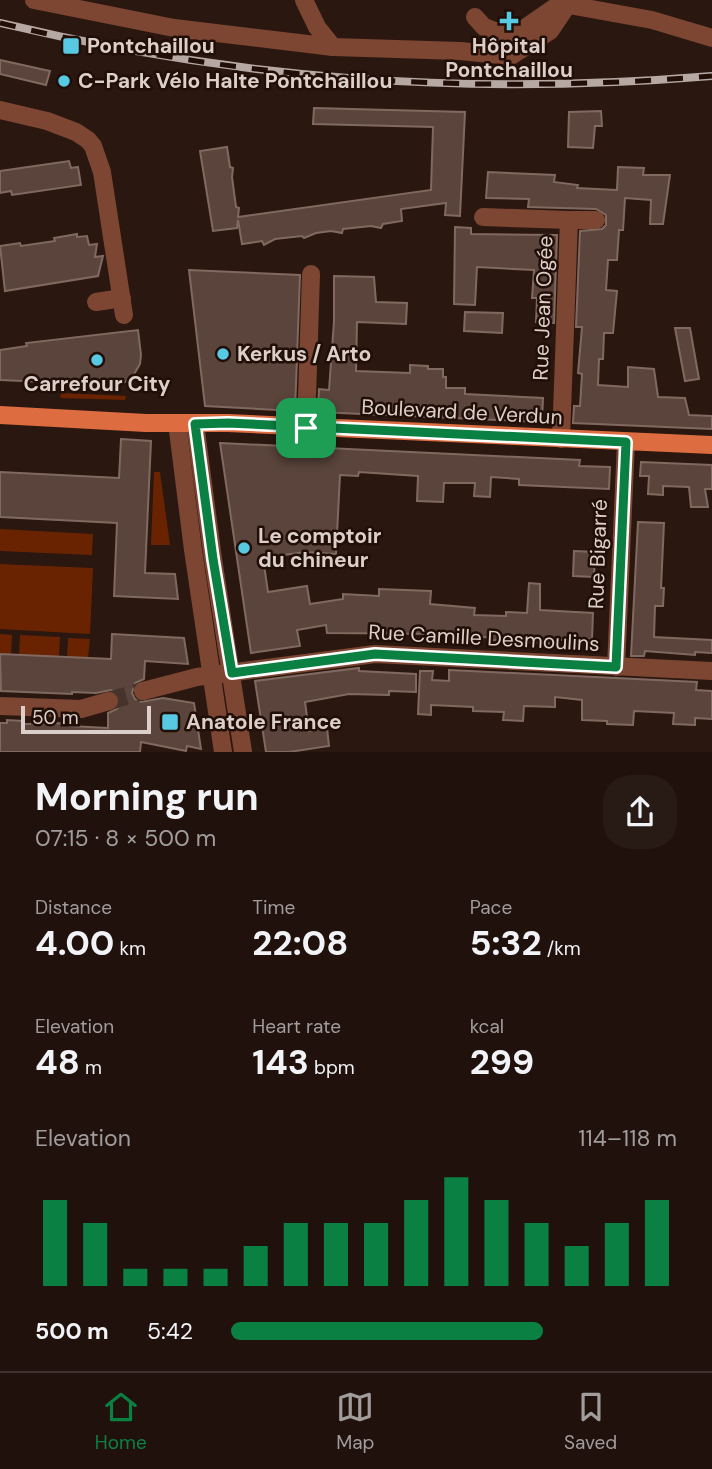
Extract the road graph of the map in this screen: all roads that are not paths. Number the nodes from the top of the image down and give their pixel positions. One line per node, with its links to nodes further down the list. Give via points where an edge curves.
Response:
1 (34, 0): 4 (street)
2 (303, 0): 6 (street)
3 (570, 2): 5 (street); 7 (street, via 550,31 511,56); 7 (street, via 515,35 484,27 475,17)
4 (113, 5): 6 (street, via 173,28)
5 (712, 38)
6 (332, 47): 7 (street)
7 (460, 51)
8 (0, 110): 13 (street, via 76,132 93,146 102,172 123,306)
9 (484, 217): 10 (street, Rue Jean Ogée)
10 (569, 220): 11 (street, Rue Jean Ogée); 17 (street, Rue Jean Ogée)
11 (596, 220)
12 (311, 274): 16 (street)
13 (96, 302)
14 (0, 415): 15 (main road, Boulevard de Verdun)
15 (186, 424): 16 (main road, Boulevard de Verdun); 22 (street); 23 (street)
16 (306, 428): 17 (main road, Boulevard de Verdun)
17 (561, 439): 18 (main road, Boulevard de Verdun)
18 (626, 442): 19 (main road, Boulevard de Verdun); 20 (street, Rue Bigarré)
19 (712, 445)
20 (616, 667): 21 (street, Rue Camille Desmoulins); 22 (street, Rue Camille Desmoulins, via 375,654)
21 (712, 671)
22 (232, 673): 23 (street, Rue Camille Desmoulins); 28 (street)
23 (212, 675): 24 (street, Rue Camille Desmoulins); 27 (street)
24 (143, 691)
25 (109, 701): 26 (street, via 81,709)
26 (0, 706)
27 (223, 751)
28 (243, 751)

